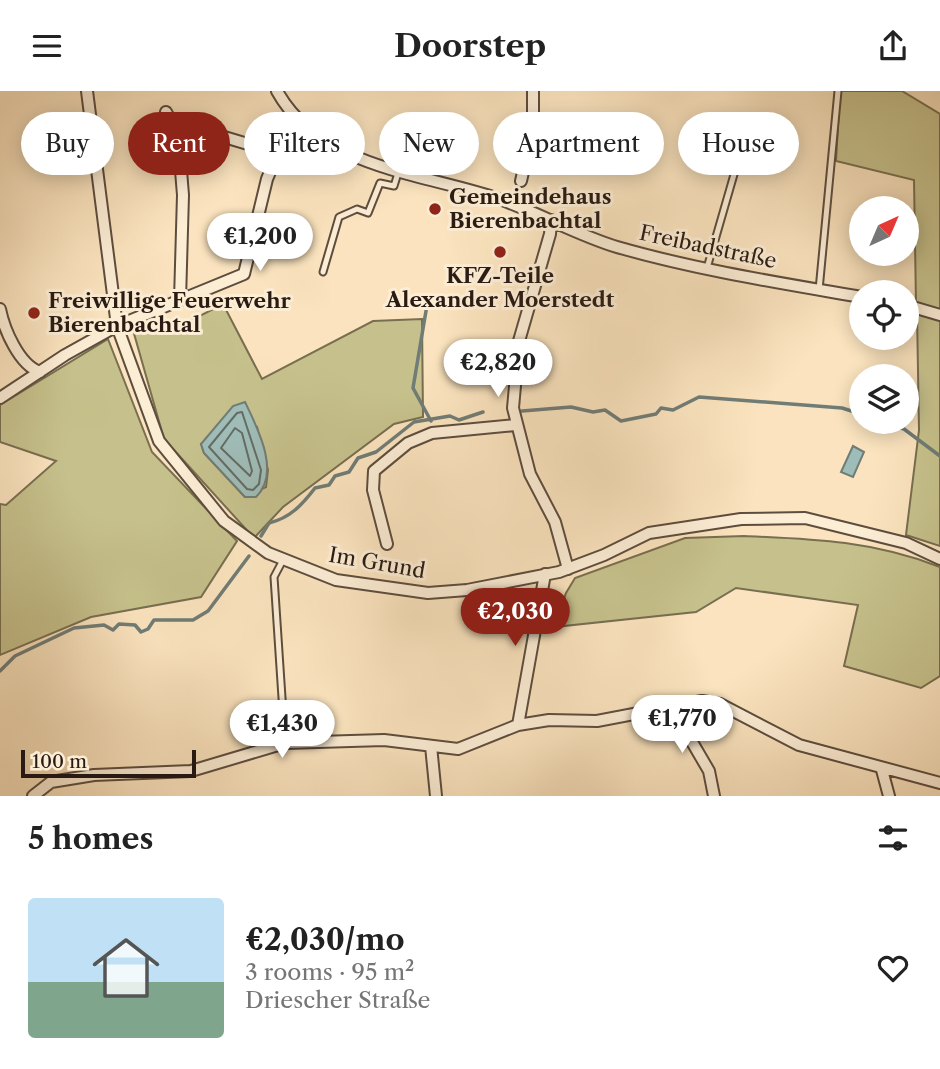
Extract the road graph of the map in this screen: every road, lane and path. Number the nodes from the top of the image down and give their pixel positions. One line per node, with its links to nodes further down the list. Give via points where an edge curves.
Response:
1 (88, 91): 21 (street, Im Grund)
2 (277, 91): 5 (street, Freibadstraße)
3 (533, 91): 11 (street, via 533,128)
4 (838, 91): 15 (lane)
5 (291, 112)
6 (181, 175): 17 (street)
7 (269, 175): 17 (street, via 244,274)
8 (397, 175): 14 (lane, via 394,186 380,183 368,213 357,208 339,217)
9 (416, 175): 12 (street, Freibadstraße)
10 (734, 175): 13 (lane)
11 (521, 181)
12 (551, 220): 13 (street, Freibadstraße, via 616,246); 24 (street, via 519,341)
13 (707, 268): 15 (street, Freibadstraße)
14 (323, 272)
15 (819, 290): 16 (street, Freibadstraße)
16 (849, 295)
17 (180, 300): 21 (street)
18 (0, 309): 22 (street, via 3,324 30,369)
19 (919, 309): 20 (street)
20 (940, 315)
21 (117, 326): 22 (street); 27 (street, Im Grund, via 159,441 224,520)
22 (40, 372): 23 (street)
23 (0, 398)
24 (515, 425): 25 (street, via 432,433 408,443 374,471 373,490); 28 (street, via 530,474 555,522)
25 (387, 544)
26 (940, 559): 28 (street, Im Grund, via 906,543 805,518 741,519 649,533)
27 (283, 560): 29 (street, Im Grund, via 336,580 428,593); 34 (lane, via 274,577)
28 (568, 569): 29 (street, Im Grund)
29 (544, 574): 31 (street)
30 (480, 606): 31 (lane)
31 (537, 621): 33 (street)
32 (671, 706): 33 (street, via 597,721); 36 (street, via 702,701 720,704 799,744); 40 (street, via 709,771)
33 (518, 725): 35 (street, via 458,749)
34 (285, 743): 35 (street, via 384,740); 38 (street, via 191,771 93,775 51,782)
35 (431, 746): 39 (street)
36 (882, 769): 37 (street); 41 (street)
37 (940, 783)
38 (33, 796)
39 (436, 796)
40 (714, 796)
41 (890, 796)

